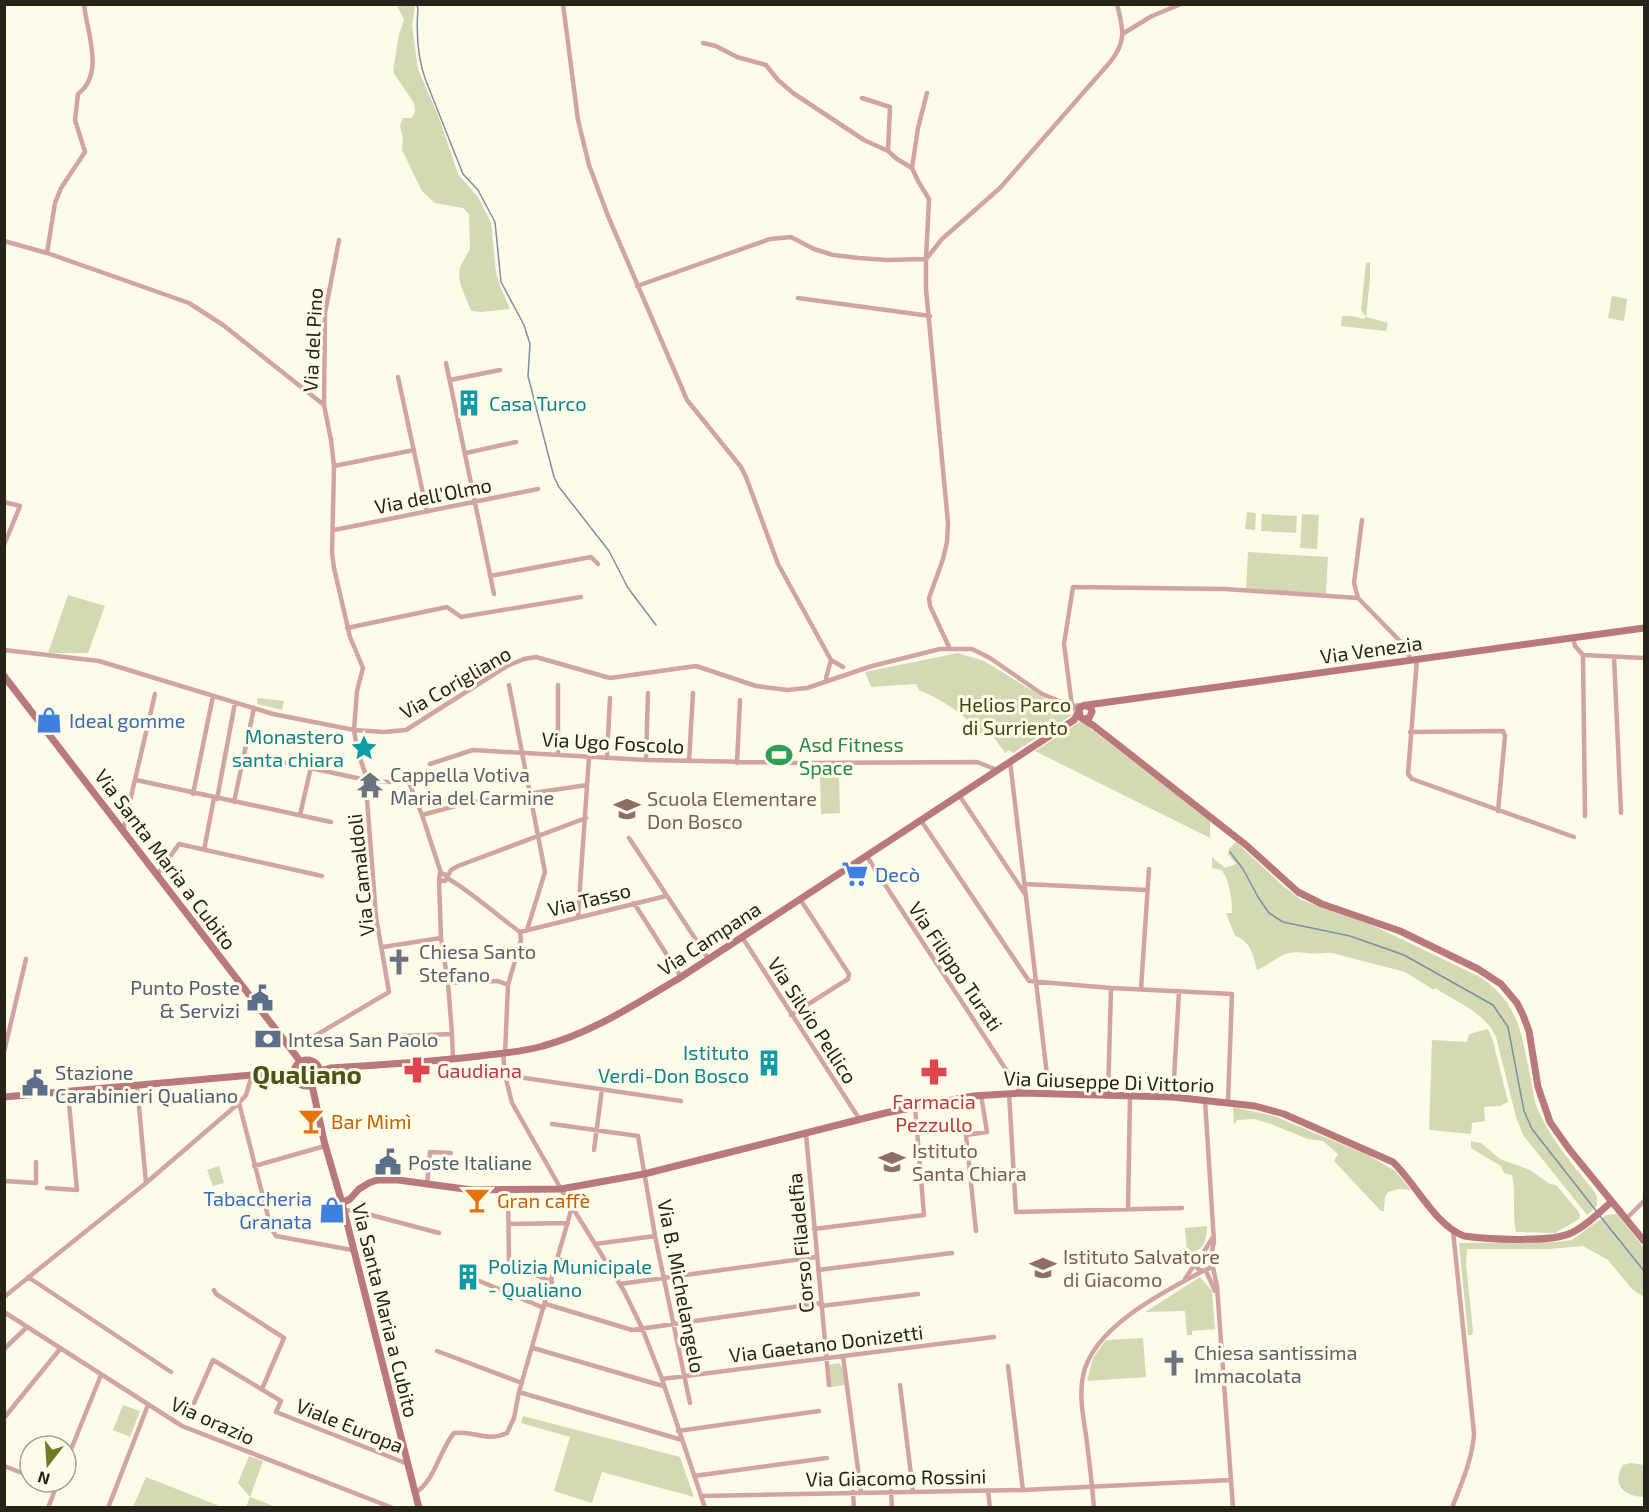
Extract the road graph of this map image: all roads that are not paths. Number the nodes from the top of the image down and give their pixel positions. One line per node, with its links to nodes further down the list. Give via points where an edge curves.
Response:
1 (84, 4): 13 (street, via 93,74 78,94 75,113 85,152 55,203)
2 (562, 4): 15 (street, via 578,120 589,165)
3 (1117, 4): 5 (street)
4 (1181, 4): 5 (street)
5 (1124, 33): 14 (street, via 1112,61 1023,163)
6 (703, 43): 9 (street, via 766,65 785,87 824,115)
7 (927, 93): 10 (street)
8 (862, 98): 9 (street, via 890,107)
9 (888, 151): 10 (street)
10 (912, 168): 14 (street, via 929,198)
11 (339, 240): 22 (street, Via del Pino, via 325,313)
12 (4, 241): 13 (street)
13 (47, 253): 22 (street, via 189,303)
14 (926, 259): 15 (street, via 833,255 791,237 770,239); 17 (street)
15 (637, 286): 48 (street, via 687,400 741,466 778,564)
16 (798, 298): 17 (street)
17 (930, 316): 42 (street, via 948,523 943,559 929,598)
18 (446, 363): 21 (street)
19 (500, 370): 21 (street)
20 (398, 376): 24 (street)
21 (450, 380): 25 (street)
22 (324, 405): 26 (street, Via del Pino)
23 (516, 442): 25 (street)
24 (414, 450): 26 (street); 30 (street)
25 (466, 453): 29 (street)
26 (334, 466): 32 (street, Via del Pino)
27 (538, 489): 29 (street, Via dell'Olmo)
28 (4, 502): 33 (street, via 20,506)
29 (475, 502): 30 (street, Via dell'Olmo); 35 (street)
30 (427, 512): 32 (street, Via dell'Olmo)
31 (1362, 520): 38 (street, via 1354,584)
32 (333, 530): 39 (street, Via Camaldoli, via 334,568)
33 (4, 545)
34 (598, 564): 35 (street, via 591,557)
35 (490, 576): 36 (street)
36 (494, 594)
37 (581, 597): 39 (street, via 461,617 447,607)
38 (1358, 598): 47 (street); 62 (street, via 1225,589 1073,587 1064,644)
39 (347, 628): 65 (street, Via Camaldoli, via 363,668)
40 (1644, 628): 41 (main road, Via Venezia)
41 (1573, 638): 44 (street); 47 (main road, Via Venezia)
42 (949, 647): 62 (street, Via Corigliano, via 972,649 1042,694); 65 (street, Via Corigliano, via 872,666 807,688 787,690 756,686 696,666 610,678 536,657 507,666 406,730)
43 (4, 651): 57 (street, Via Corigliano, via 99,661)
44 (1583, 655): 45 (street); 91 (street)
45 (1614, 657): 46 (street); 88 (street)
46 (1644, 658)
47 (1414, 659): 60 (main road, Via Venezia); 66 (street)
48 (831, 660): 49 (street); 51 (street)
49 (843, 666)
50 (5, 677): 95 (main road, Via Santa Maria a Cubito)
51 (826, 678)
52 (509, 685): 67 (street)
53 (558, 685): 68 (street)
54 (648, 693): 71 (street)
55 (693, 693): 73 (street)
56 (155, 694): 79 (street)
57 (213, 696): 61 (street, Via Corigliano); 83 (street)
58 (610, 698): 70 (street)
59 (740, 700): 74 (street)
60 (1103, 702): 64 (main road, Via Campana)
61 (236, 703): 63 (street, Via Corigliano); 85 (street)
62 (1072, 706): 64 (street)
63 (254, 708): 65 (street, Via Corigliano); 76 (street)
64 (1083, 714): 72 (main road, Via Campana); 172 (main road, via 1239,838 1298,892 1400,931 1479,969 1501,984 1523,1015 1538,1087 1550,1122)
65 (354, 730): 80 (street, Via Camaldoli)
66 (1410, 732): 87 (street, via 1407,770 1412,779); 87 (street, via 1503,731)
67 (523, 753): 68 (street, Via Ugo Foscolo); 75 (street, Via Ugo Foscolo, via 473,750); 82 (street)
68 (558, 754): 69 (street, Via Ugo Foscolo)
69 (589, 757): 70 (street, Via Ugo Foscolo); 81 (street)
70 (607, 758): 71 (street, Via Ugo Foscolo)
71 (646, 760): 73 (street, Via Ugo Foscolo)
72 (1011, 760): 78 (main road, Via Campana); 105 (street)
73 (689, 761): 74 (street, Via Ugo Foscolo)
74 (737, 763): 78 (street, Via Ugo Foscolo, via 977,762)
75 (430, 764)
76 (242, 766): 77 (street, via 278,760); 86 (street)
77 (311, 767): 80 (street); 89 (street)
78 (997, 770): 84 (main road, Via Campana)
79 (136, 780): 83 (street); 95 (street)
80 (366, 780): 90 (street, via 387,782 407,778); 116 (street, Via Camaldoli, via 376,917)
81 (587, 785): 82 (street); 92 (street)
82 (530, 793): 90 (street, via 466,802); 96 (street)
83 (193, 794): 85 (street)
84 (959, 795): 93 (main road, Via Campana); 108 (street)
85 (215, 798): 86 (street); 99 (street)
86 (234, 802): 89 (street)
87 (1498, 811): 97 (street)
88 (1621, 813)
89 (300, 815): 94 (street)
90 (422, 815): 104 (street)
91 (1585, 816)
92 (586, 818): 96 (street); 111 (street)
93 (920, 819): 100 (main road, Via Campana); 121 (street, via 1026,978)
94 (331, 822)
95 (123, 831): 102 (main road, Via Santa Maria a Cubito)
96 (539, 836): 104 (street, via 458,866); 112 (street, via 545,872)
97 (1574, 837)
98 (629, 838): 107 (street)
99 (204, 850): 102 (street, via 179,844); 103 (street)
100 (866, 855): 109 (main road, Via Campana); 144 (street, Via Filippo Turati)
101 (1149, 869): 106 (street)
102 (157, 875): 129 (main road, Via Santa Maria a Cubito)
103 (322, 876)
104 (445, 876): 113 (street); 115 (street, via 438,876)
105 (1025, 884): 106 (street); 108 (street)
106 (1147, 890): 124 (street)
107 (666, 896): 110 (street, Via Tasso); 117 (street)
108 (1027, 897): 121 (street)
109 (800, 898): 114 (main road, Via Campana); 126 (street, via 849,974 848,979)
110 (634, 903): 111 (street, Via Tasso); 119 (street)
111 (578, 916): 112 (street, Via Tasso)
112 (527, 930): 113 (street, Via Tasso)
113 (520, 932): 122 (street)
114 (742, 937): 117 (main road, Via Campana); 126 (street, Via Silvio Pellico)
115 (441, 938): 116 (street); 120 (street)
116 (383, 948): 129 (street, Via Camaldoli, via 389,992)
117 (708, 958): 119 (main road, Via Campana)
118 (26, 959): 130 (street)
119 (681, 977): 131 (main road, Via Campana, via 578,1034)
120 (448, 982): 122 (street, via 498,981); 127 (street)
121 (1037, 983): 123 (street); 142 (street)
122 (508, 985): 131 (street)
123 (1111, 988): 124 (street); 146 (street)
124 (1141, 989): 125 (street)
125 (1179, 991): 149 (street); 152 (street, via 1232,994)
126 (791, 1015): 155 (street, Via Silvio Pellico)
127 (452, 1034): 128 (street); 132 (street)
128 (402, 1036)
129 (291, 1050): 133 (main road, Via Santa Maria a Cubito)
130 (4, 1052)
131 (504, 1053): 132 (main road, Via Campana); 137 (street)
132 (453, 1060): 134 (main road, Via Campana)
133 (300, 1061): 134 (main road, via 312,1061); 136 (main road)
134 (320, 1071): 139 (main road)
135 (252, 1075): 136 (main road); 138 (main road); 153 (street)
136 (293, 1075): 139 (main road, via 300,1084)
137 (505, 1075): 140 (street); 169 (street, via 512,1103)
138 (137, 1085): 141 (main road); 166 (street)
139 (312, 1085): 159 (main road, Via Santa Maria a Cubito)
140 (602, 1089): 151 (street); 157 (street)
141 (68, 1092): 148 (main road); 168 (street, via 77,1190)
142 (1049, 1092): 144 (main road, Via Giuseppe Di Vittorio); 146 (main road, Via Giuseppe Di Vittorio)
143 (1009, 1093): 144 (main road, Via Giuseppe Di Vittorio); 145 (main road, Via Giuseppe Di Vittorio); 175 (street, via 1016,1212)
144 (1021, 1093)
145 (981, 1095): 154 (main road, Via Giuseppe Di Vittorio); 181 (street, via 987,1132 966,1135)
146 (1108, 1095): 147 (main road, Via Giuseppe Di Vittorio)
147 (1130, 1095): 149 (main road, Via Giuseppe Di Vittorio); 175 (street)
148 (4, 1097)
149 (1173, 1097): 150 (main road, Via Giuseppe Di Vittorio)
150 (1204, 1100): 152 (main road, Via Giuseppe Di Vittorio); 185 (street)
151 (681, 1101)
152 (1228, 1102): 182 (main road, Via Giuseppe Di Vittorio, via 1284,1114 1386,1158)
153 (239, 1103): 163 (street); 166 (street)
154 (915, 1107): 155 (main road, Via Giuseppe Di Vittorio); 180 (street, via 924,1215)
155 (860, 1120): 158 (main road, Via Giuseppe Di Vittorio)
156 (552, 1124): 157 (street)
157 (597, 1131): 160 (street); 164 (street, Via B. Michelangelo, via 638,1136)
158 (806, 1134): 164 (main road, Via Giuseppe Di Vittorio); 180 (street, Corso Filadelfia)
159 (325, 1146): 163 (street); 173 (main road, Via Santa Maria a Cubito)
160 (594, 1150)
161 (451, 1153): 167 (street, via 430,1152)
162 (36, 1162): 165 (street, via 36,1183)
163 (254, 1166): 188 (street, via 276,1236)
164 (644, 1174): 169 (main road, Via Giuseppe Di Vittorio); 184 (street, Via B. Michelangelo)
165 (4, 1181)
166 (146, 1184): 198 (street)
167 (427, 1185): 170 (main road, Via Giuseppe Di Vittorio); 173 (main road, Via Giuseppe Di Vittorio, via 377,1180 359,1190)
168 (47, 1188)
169 (561, 1189): 170 (main road, Via Giuseppe Di Vittorio); 174 (street)
170 (508, 1190): 179 (street)
171 (1644, 1201): 177 (street)
172 (1611, 1202): 177 (main road); 182 (main road, via 1572,1233 1556,1238 1474,1237)
173 (343, 1207): 183 (street, Via Santa Maria a Cubito); 188 (main road, Via Santa Maria a Cubito)
174 (572, 1207): 178 (street); 187 (street)
175 (1128, 1208): 176 (street)
176 (1182, 1208)
177 (1627, 1218): 186 (main road)
178 (568, 1223): 179 (street); 192 (street)
179 (509, 1224): 202 (street, via 509,1263)
180 (814, 1229): 191 (street, Corso Filadelfia)
181 (976, 1231)
182 (1453, 1231): 262 (street, via 1474,1444)
183 (439, 1233)
184 (656, 1236): 187 (street); 199 (street, Via B. Michelangelo)
185 (1213, 1237): 190 (street); 193 (street)
186 (1644, 1241)
187 (595, 1244): 195 (street)
188 (352, 1250): 241 (main road, Via Santa Maria a Cubito)
189 (952, 1253): 196 (street)
190 (1202, 1256): 193 (street); 194 (street)
191 (816, 1257): 196 (street, Corso Filadelfia); 199 (street)
192 (558, 1259): 195 (street, via 603,1272); 202 (street)
193 (1211, 1261): 197 (street); 205 (street)
194 (1196, 1265): 197 (street); 201 (street)
195 (611, 1270): 203 (street)
196 (818, 1270): 208 (street, Corso Filadelfia)
197 (1205, 1271): 201 (street); 205 (street)
198 (28, 1277): 207 (street); 222 (street)
199 (666, 1279): 203 (street); 211 (street, Via B. Michelangelo)
200 (477, 1280): 209 (street)
201 (1183, 1281): 244 (street, via 1112,1329 1089,1358 1082,1389)
202 (552, 1282): 209 (street)
203 (620, 1284): 213 (street)
204 (214, 1290): 230 (street, via 284,1338)
205 (1216, 1293): 243 (street)
206 (918, 1294): 208 (street)
207 (4, 1297)
208 (821, 1305): 211 (street); 220 (street, Corso Filadelfia)
209 (545, 1306): 213 (street, via 632,1330); 215 (street)
210 (4, 1312): 212 (street, Via orazio)
211 (675, 1324): 213 (street); 224 (street, Via B. Michelangelo)
212 (27, 1327): 216 (street); 217 (street, Via orazio)
213 (642, 1328): 225 (street)
214 (994, 1337): 219 (street, Via Gaetano Donizetti)
215 (533, 1348): 226 (street); 229 (street)
216 (4, 1349)
217 (60, 1349): 223 (street, Via orazio); 236 (street)
218 (437, 1351): 226 (street)
219 (843, 1356): 220 (street, Via Gaetano Donizetti); 250 (street)
220 (825, 1359): 224 (street, Via Gaetano Donizetti); 227 (street, Corso Filadelfia)
221 (1008, 1366): 248 (street)
222 (171, 1372)
223 (101, 1375): 234 (street, Via orazio); 238 (street)
224 (685, 1375): 225 (street, Via Gaetano Donizetti); 233 (street, Via B. Michelangelo)
225 (662, 1379): 229 (street)
226 (522, 1383): 231 (street)
227 (829, 1385)
228 (900, 1385): 246 (street)
229 (663, 1386): 237 (street)
230 (262, 1389): 232 (street, Viale Europa, via 213,1360); 241 (street, Viale Europa, via 281,1401 276,1412)
231 (519, 1392): 239 (street); 251 (street, via 507,1433 496,1438 454,1433 424,1488)
232 (194, 1403)
233 (690, 1403)
234 (148, 1405): 253 (street); 254 (street, Via orazio, via 194,1432)
235 (819, 1411): 237 (street)
236 (4, 1418)
237 (678, 1431): 239 (street)
238 (77, 1434)
239 (682, 1440): 242 (street)
240 (827, 1458): 242 (street)
241 (408, 1464): 251 (main road, Via Santa Maria a Cubito)
242 (694, 1476): 252 (street)
243 (1231, 1480): 244 (street, Via Giacomo Rossini); 261 (street)
244 (1092, 1488): 248 (street, Via Giacomo Rossini); 260 (street)
245 (891, 1491): 246 (street, Via Giacomo Rossini); 250 (street, Via Giacomo Rossini); 258 (street)
246 (913, 1491): 247 (street, Via Giacomo Rossini)
247 (988, 1491): 248 (street, Via Giacomo Rossini); 259 (street)
248 (1023, 1491)
249 (853, 1492): 250 (street, Via Giacomo Rossini); 252 (street, Via Giacomo Rossini); 257 (street)
250 (861, 1492)
251 (416, 1493): 255 (main road, Via Santa Maria a Cubito)
252 (701, 1496): 256 (street)
253 (108, 1508)
254 (393, 1508)
255 (419, 1508)
256 (705, 1508)
257 (854, 1508)
258 (892, 1508)
259 (990, 1508)
260 (1095, 1508)
261 (1233, 1508)
262 (1452, 1508)

